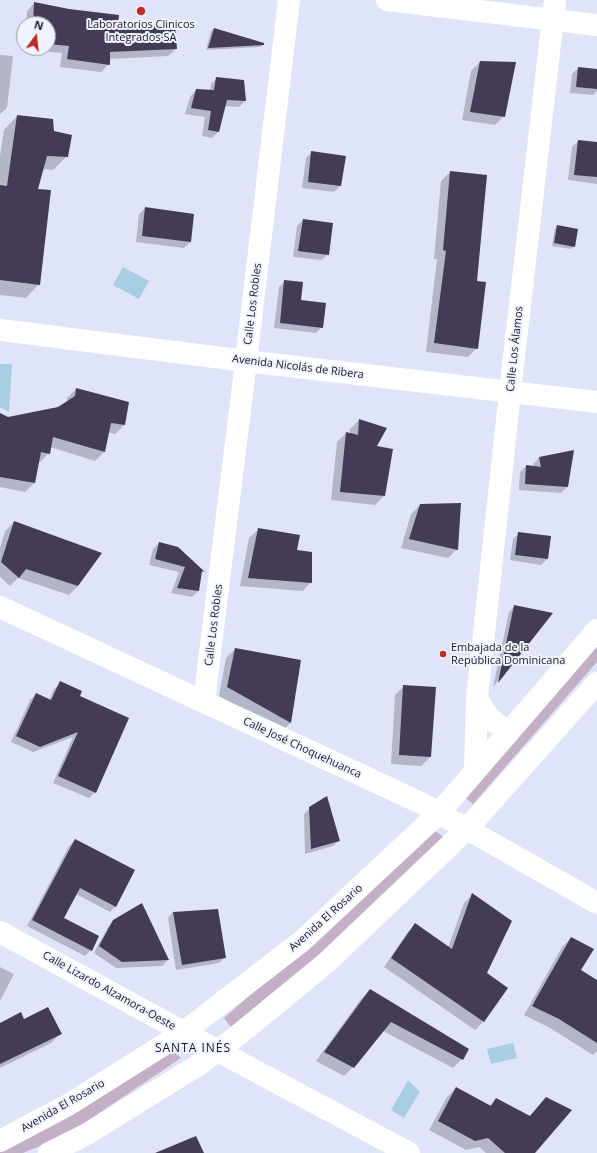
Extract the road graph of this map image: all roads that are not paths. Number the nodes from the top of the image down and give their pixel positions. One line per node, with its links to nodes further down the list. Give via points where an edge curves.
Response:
1 (288, 0): 6 (street, Calle Los Robles)
2 (387, 0): 3 (street)
3 (554, 10): 4 (street); 7 (street, Calle Los Álamos)
4 (597, 26)
5 (0, 330): 6 (street, Avenida Nicolás de Ribera)
6 (246, 361): 7 (street, Avenida Nicolás de Ribera); 13 (street, Calle Los Robles)
7 (510, 392): 8 (street, Avenida Nicolás de Ribera); 12 (street, Calle Los Álamos)
8 (597, 402)
9 (0, 607): 13 (street, Calle José Choquehuanca)
10 (597, 630): 14 (street, Avenida El Rosario)
11 (597, 683): 17 (street)
12 (476, 698): 14 (street, via 491,720); 15 (street, Calle Los Álamos)
13 (204, 702): 16 (street, Calle José Choquehuanca)
14 (509, 732): 15 (street, Avenida El Rosario)
15 (475, 771): 16 (street, Avenida El Rosario)
16 (438, 813): 17 (street, Calle José Choquehuanca); 20 (street, Avenida El Rosario, via 302,941)
17 (467, 829): 18 (street, Calle José Choquehuanca); 21 (street, via 326,963)
18 (597, 903)
19 (0, 932): 20 (street, Calle Lizardo Alzamora-Oeste)
20 (184, 1032): 21 (street, Calle Lizardo Alzamora-Oeste); 22 (street, Avenida El Rosario, via 68,1104)
21 (218, 1051): 23 (street, via 87,1134); 24 (street, Calle Lizardo Alzamora-Oeste)
22 (0, 1141)
23 (49, 1153)
24 (409, 1153)

